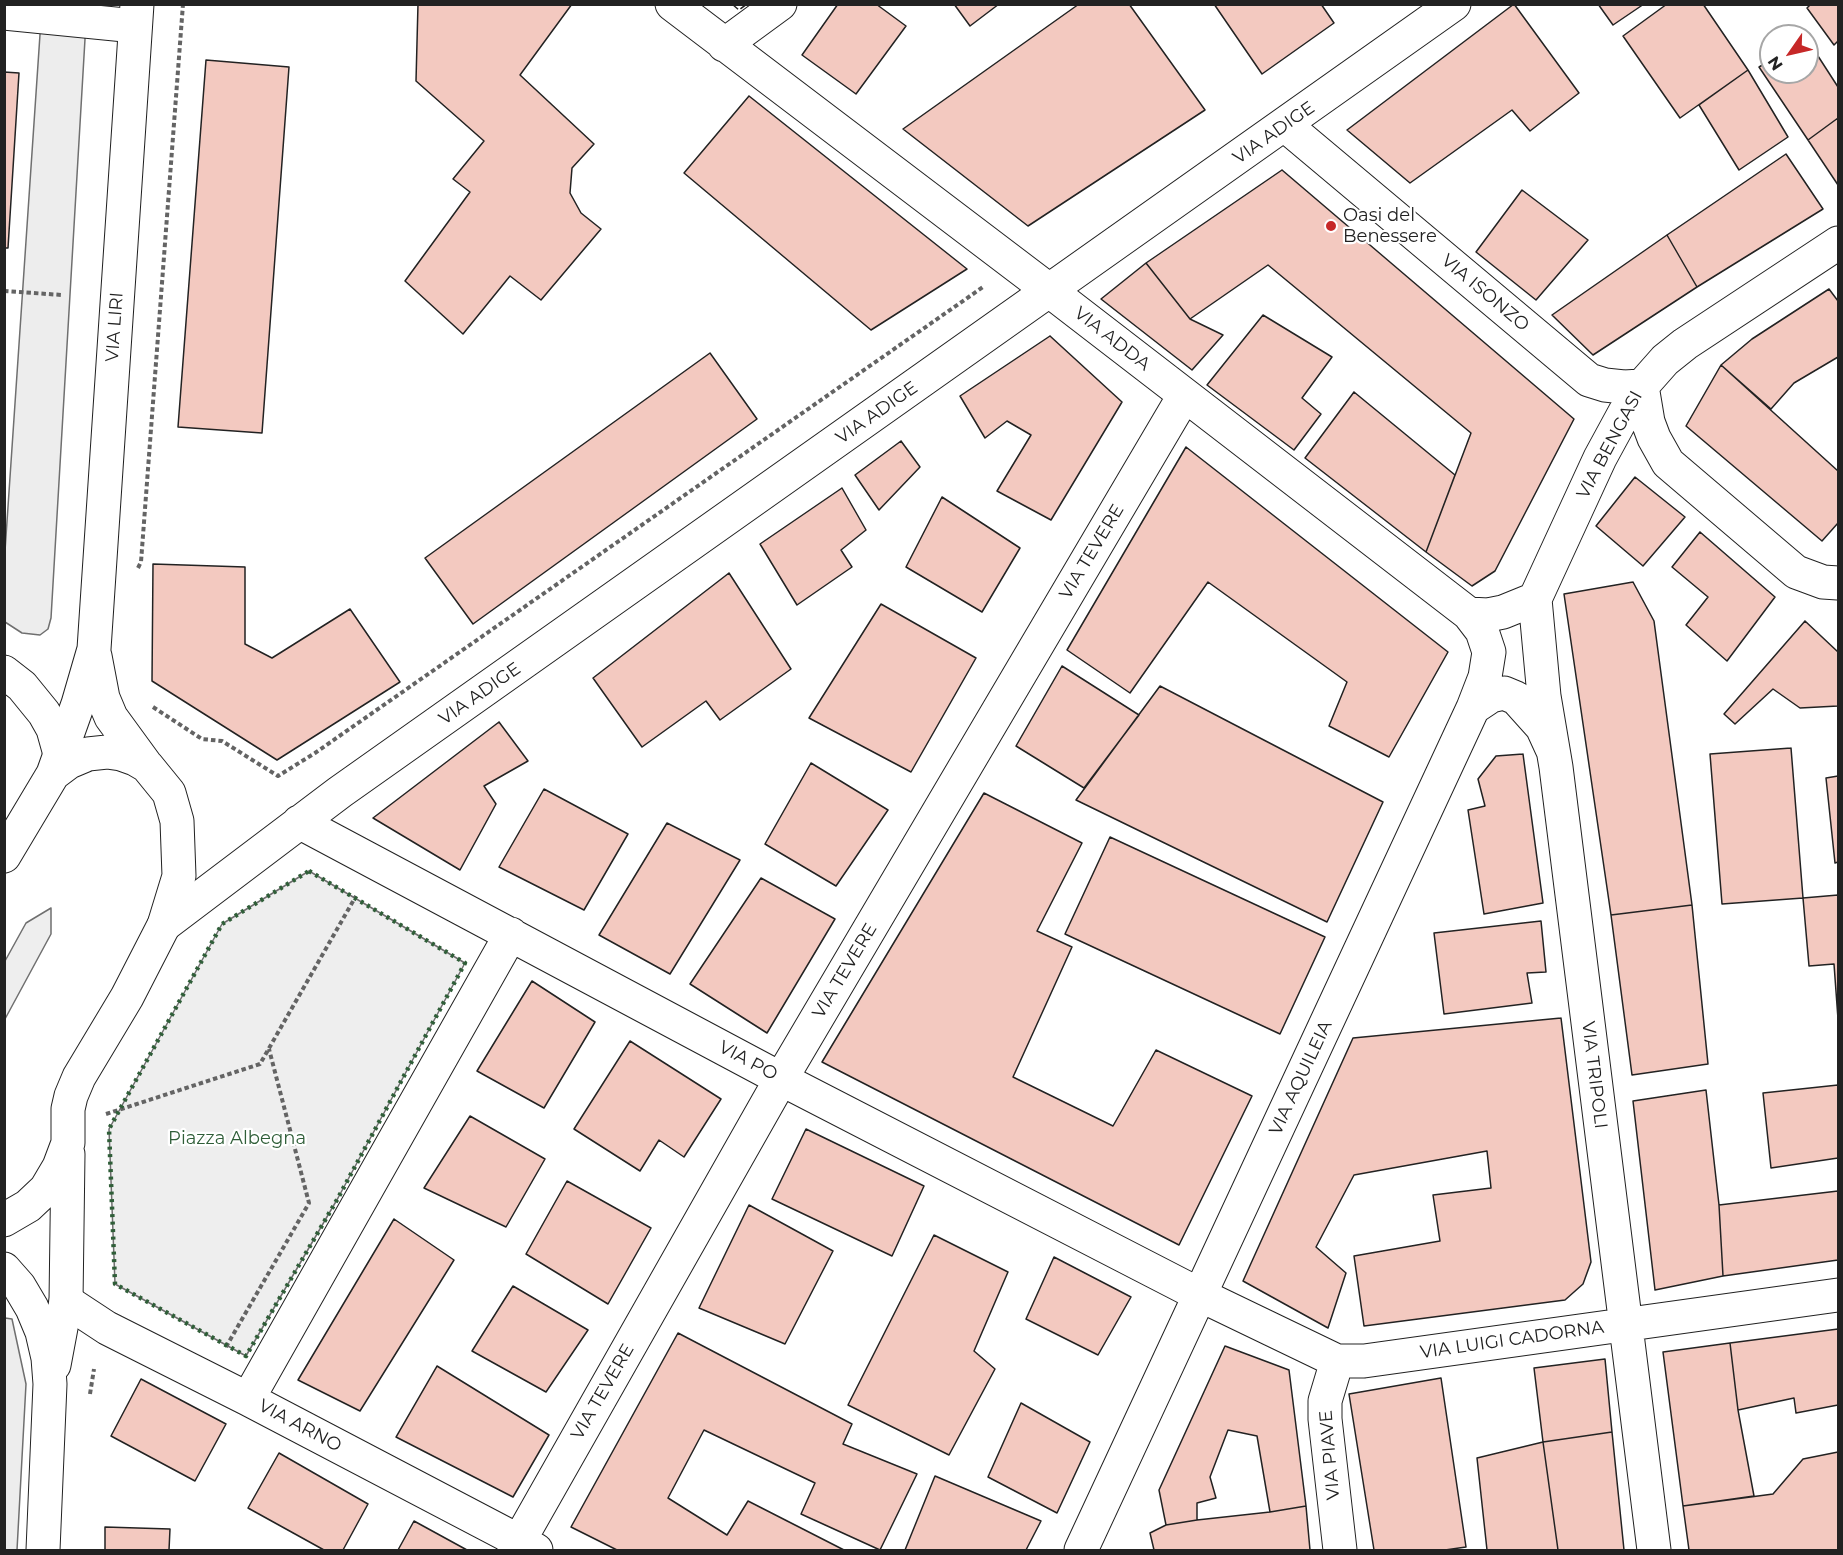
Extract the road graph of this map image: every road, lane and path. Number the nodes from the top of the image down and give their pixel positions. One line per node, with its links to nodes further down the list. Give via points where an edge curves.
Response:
1 (183, 4): 16 (path, via 141,562)
2 (672, 4): 7 (street, VIA ADDA)
3 (780, 4): 7 (street)
4 (1454, 4): 8 (street, VIA ADIGE)
5 (4, 13): 6 (street)
6 (136, 15): 20 (street, VIA LIRI)
7 (724, 45): 10 (street, VIA ADDA)
8 (1285, 125): 12 (street, VIA ADIGE); 14 (street, VIA ISONZO, via 1589,380 1615,386)
9 (1839, 243): 14 (street, VIA BENGASI, via 1685,344)
10 (1011, 262): 12 (street, VIA ADDA); 22 (path, via 982,288 278,776 222,741 202,739)
11 (4, 291): 13 (path)
12 (1050, 291): 15 (street, VIA ADDA); 27 (street, VIA ADIGE)
13 (62, 295)
14 (1642, 386): 17 (street, via 1648,422 1668,463 1796,572); 18 (street, VIA BENGASI, via 1600,458)
15 (1184, 396): 19 (street, VIA ADDA); 33 (street, VIA TEVERE)
16 (135, 572)
17 (1839, 583)
18 (1535, 599): 19 (street, via 1496,614); 24 (street, VIA TRIPOLI)
19 (1469, 615): 23 (street, VIA ADDA, via 1482,631 1489,652 1485,677)
20 (94, 649): 25 (street, VIA LIRI); 26 (street, VIA LIRI, via 103,698 111,717)
21 (4, 672): 25 (street, via 45,713 53,729)
22 (144, 702)
23 (1473, 708): 24 (street, via 1491,696 1504,693 1516,698 1542,727); 40 (street, VIA AQUILEIA)
24 (1553, 751): 44 (street, VIA TRIPOLI)
25 (56, 764): 26 (street, via 107,752); 28 (street, VIA LIRI)
26 (147, 766): 30 (street, VIA LIRI, via 169,793 177,821 179,876)
27 (299, 822): 30 (street, VIA ADIGE); 31 (street, VIA PO)
28 (4, 856)
29 (359, 890): 32 (path)
30 (164, 925): 37 (street, VIA LIRI, via 128,997 79,1077 68,1109)
31 (511, 934): 33 (street, VIA PO); 48 (street)
32 (269, 1048): 35 (path, via 260,1064); 46 (path, via 309,1203)
33 (781, 1079): 40 (street, VIA PO); 50 (street, VIA TEVERE)
34 (110, 1105): 35 (path)
35 (104, 1115): 36 (path)
36 (101, 1121)
37 (68, 1143): 38 (street, via 46,1189); 42 (street, VIA LIRI)
38 (4, 1220)
39 (4, 1269): 47 (street, via 28,1300 42,1332)
40 (1200, 1295): 45 (street, VIA LUIGI CADORNA); 52 (street, VIA AQUILEIA)
41 (1839, 1295): 44 (street, VIA LUIGI CADORNA)
42 (66, 1301): 43 (street, VIA ARNO); 47 (street, VIA LIRI)
43 (99, 1323): 46 (street, VIA ARNO); 49 (path)
44 (1625, 1324): 45 (street, VIA LUIGI CADORNA, via 1364,1361); 54 (street, VIA TRIPOLI)
45 (1337, 1361): 53 (street, VIA PIAVE, via 1325,1401 1325,1419)
46 (208, 1379): 48 (street, VIA ARNO)
47 (50, 1384): 51 (street)
48 (248, 1399): 50 (street, VIA ARNO)
49 (88, 1403)
50 (522, 1548)
51 (43, 1551)
52 (1081, 1551)
53 (1340, 1551)
54 (1654, 1551)

